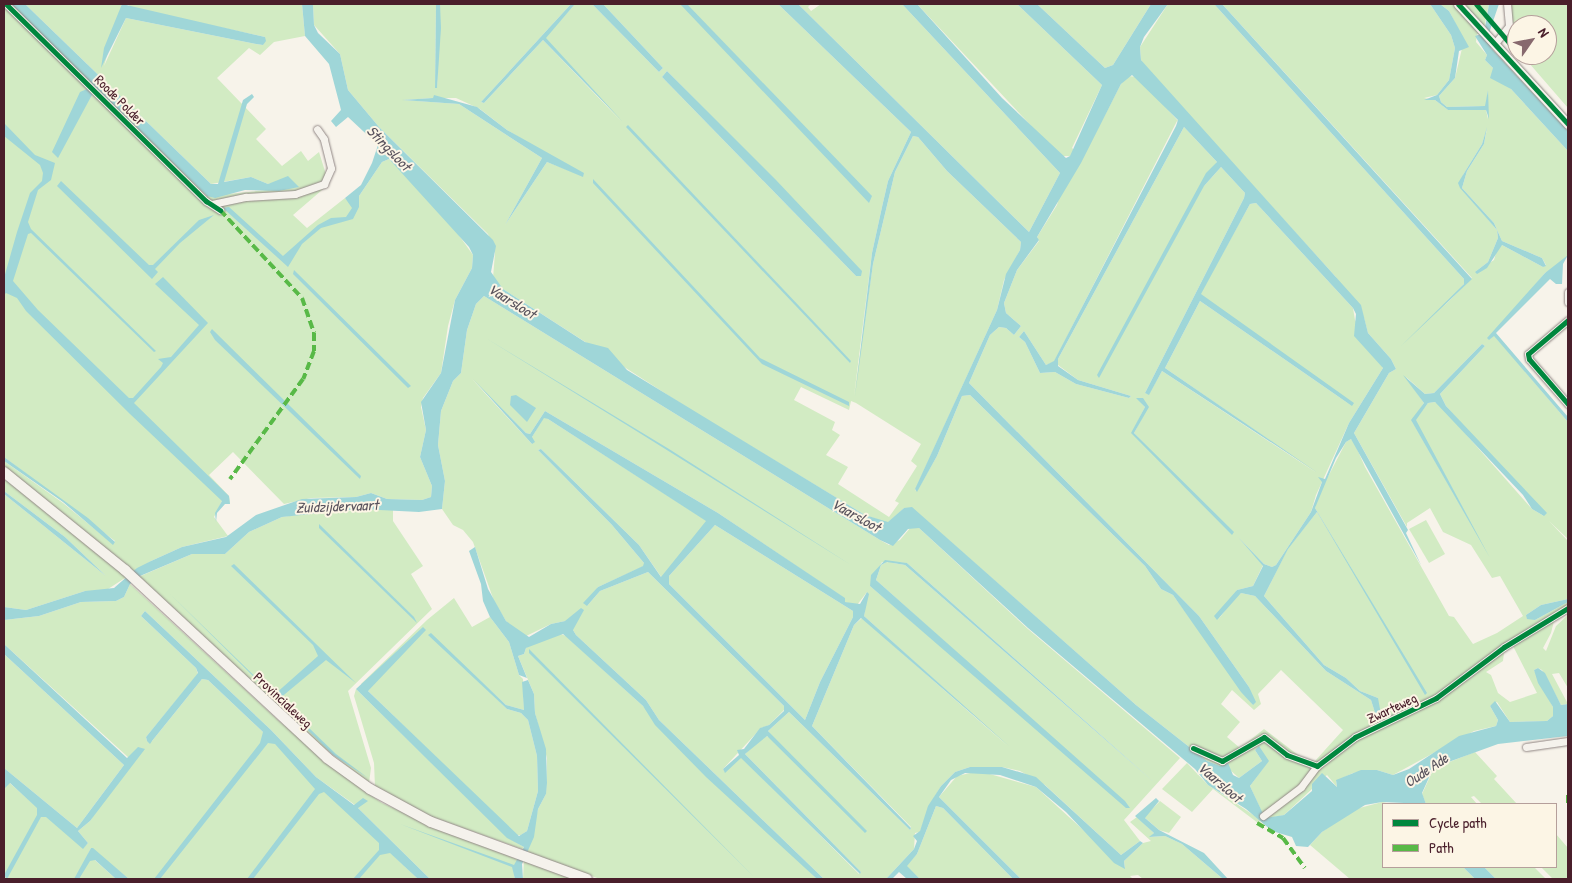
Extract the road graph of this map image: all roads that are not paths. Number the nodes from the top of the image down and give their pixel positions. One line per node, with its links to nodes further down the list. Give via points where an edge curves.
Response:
1 (6, 4): 7 (street, Roode Polder)
2 (1458, 4): 4 (street)
3 (1507, 4): 4 (street, via 1509,26)
4 (1493, 39): 5 (street)
5 (1568, 124)
6 (317, 129): 7 (street, via 324,139 331,168 324,184 295,194 246,197)
7 (212, 204): 8 (street, Roode Polder)
8 (220, 210)
9 (1568, 320): 10 (street, via 1528,354)
10 (1568, 403)
11 (4, 472): 18 (main road, Provincialeweg, via 125,570 327,758 370,789 431,822)
12 (1568, 608): 16 (street, Zwarteweg, via 1504,648 1436,698 1355,737)
13 (1568, 741): 14 (street)
14 (1526, 746)
15 (1193, 748): 16 (street, via 1222,761 1264,737 1287,755)
16 (1317, 766): 17 (street, Zwarteweg, via 1301,787)
17 (1263, 816)
18 (587, 879)

